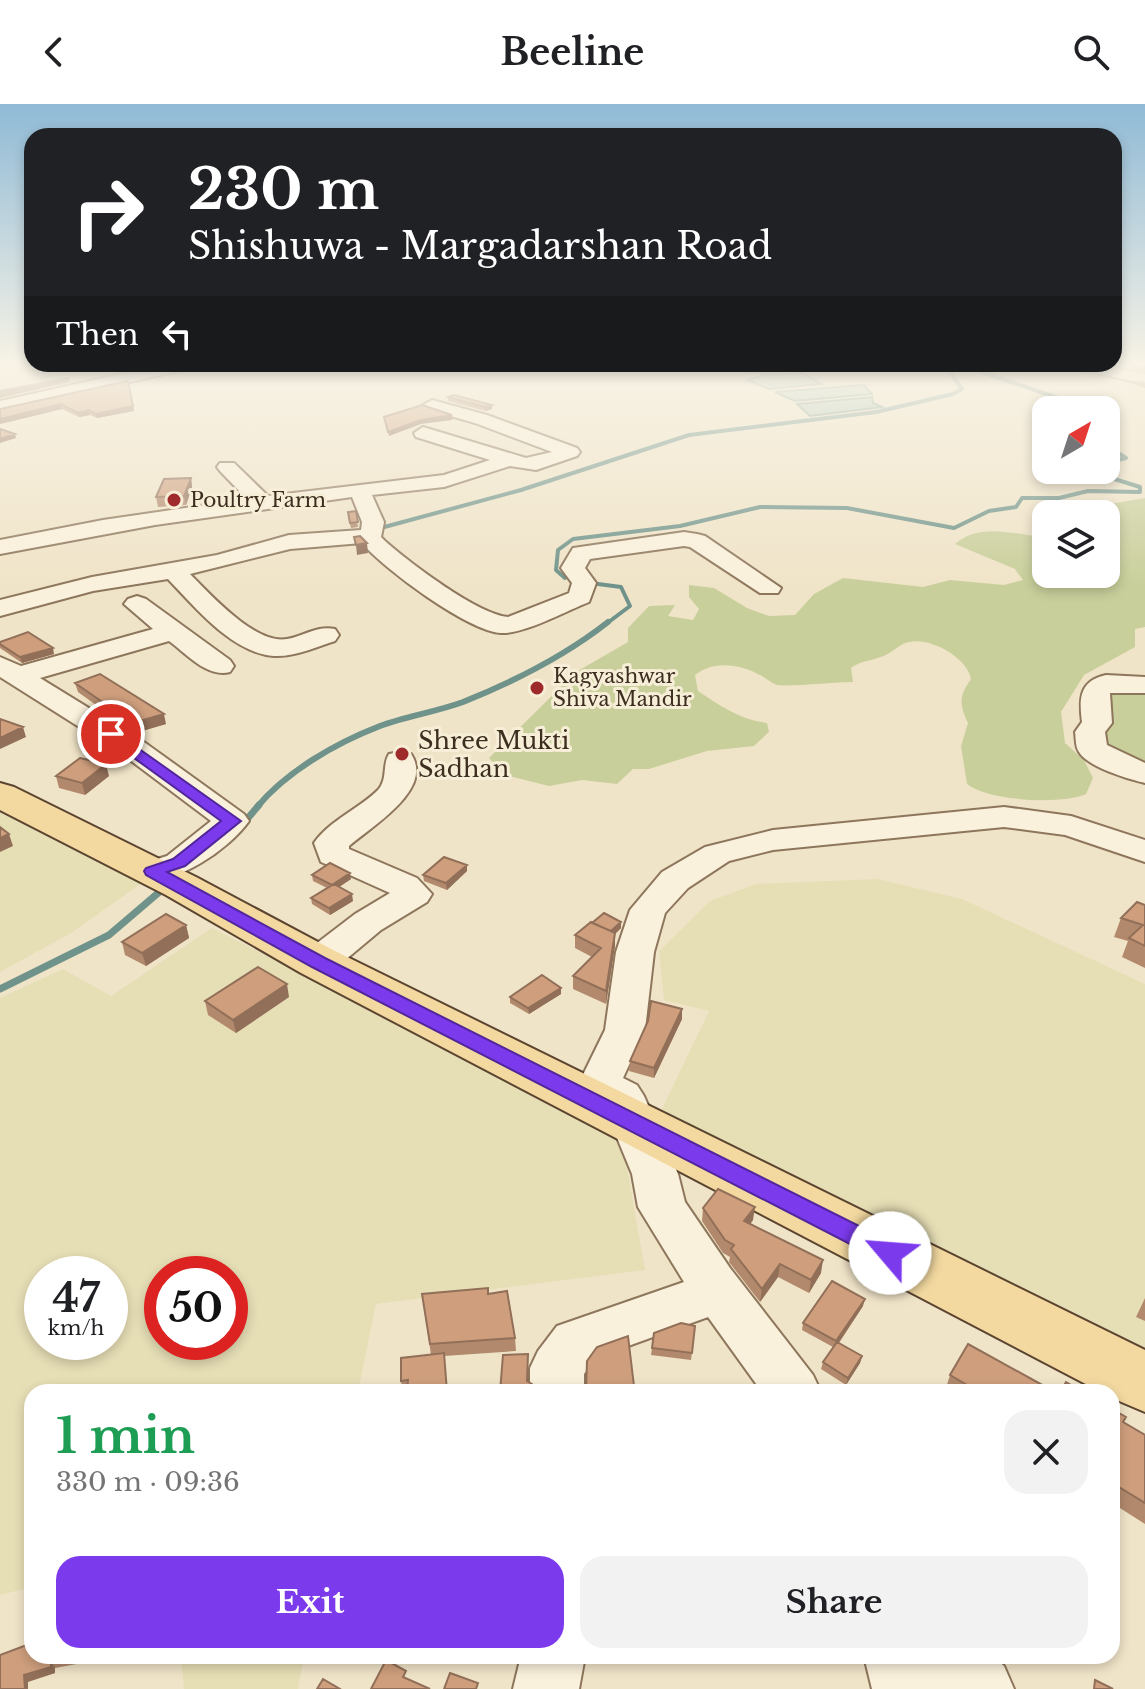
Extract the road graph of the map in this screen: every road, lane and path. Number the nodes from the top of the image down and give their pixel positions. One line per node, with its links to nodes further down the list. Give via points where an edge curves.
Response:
1 (438, 438): 3 (street)
2 (532, 438): 3 (street, via 570,452 536,464)
3 (507, 460): 5 (street, via 444,481)
4 (227, 467): 6 (street)
5 (360, 492): 6 (street); 7 (street)
6 (264, 504): 8 (street, via 77,530)
7 (371, 532): 9 (street, via 289,542); 10 (street, via 375,546 392,561 501,625 580,597 584,583 573,568 581,553 623,546 697,541)
8 (0, 547)
9 (173, 571): 12 (street, via 92,584); 14 (street, via 204,602 269,648)
10 (769, 588)
11 (137, 604): 13 (street)
12 (0, 608)
13 (171, 632): 15 (street); 16 (street)
14 (326, 635)
15 (220, 666)
16 (10, 671): 22 (street, via 133,748 232,821)
17 (1145, 685): 19 (street, via 1106,683 1097,689 1097,723 1090,732 1092,749)
18 (400, 761): 23 (street, via 397,788 331,843 333,855 414,894)
19 (1145, 774)
20 (0, 795): 22 (main road)
21 (1145, 852): 24 (street, via 1071,826 1004,817 773,840 717,854 675,880 648,910 635,952 625,1030 599,1085 622,1096)
22 (167, 879): 23 (main road)
23 (318, 962): 24 (main road)
24 (635, 1123): 25 (street, via 662,1207); 26 (main road)
25 (719, 1291): 27 (street, via 576,1342 557,1368); 28 (street)
26 (1145, 1382)
27 (557, 1384)
28 (788, 1384)
29 (551, 1664): 32 (street)
30 (898, 1664): 33 (street)
31 (951, 1664): 34 (street)
32 (546, 1689)
33 (905, 1689)
34 (981, 1689)

